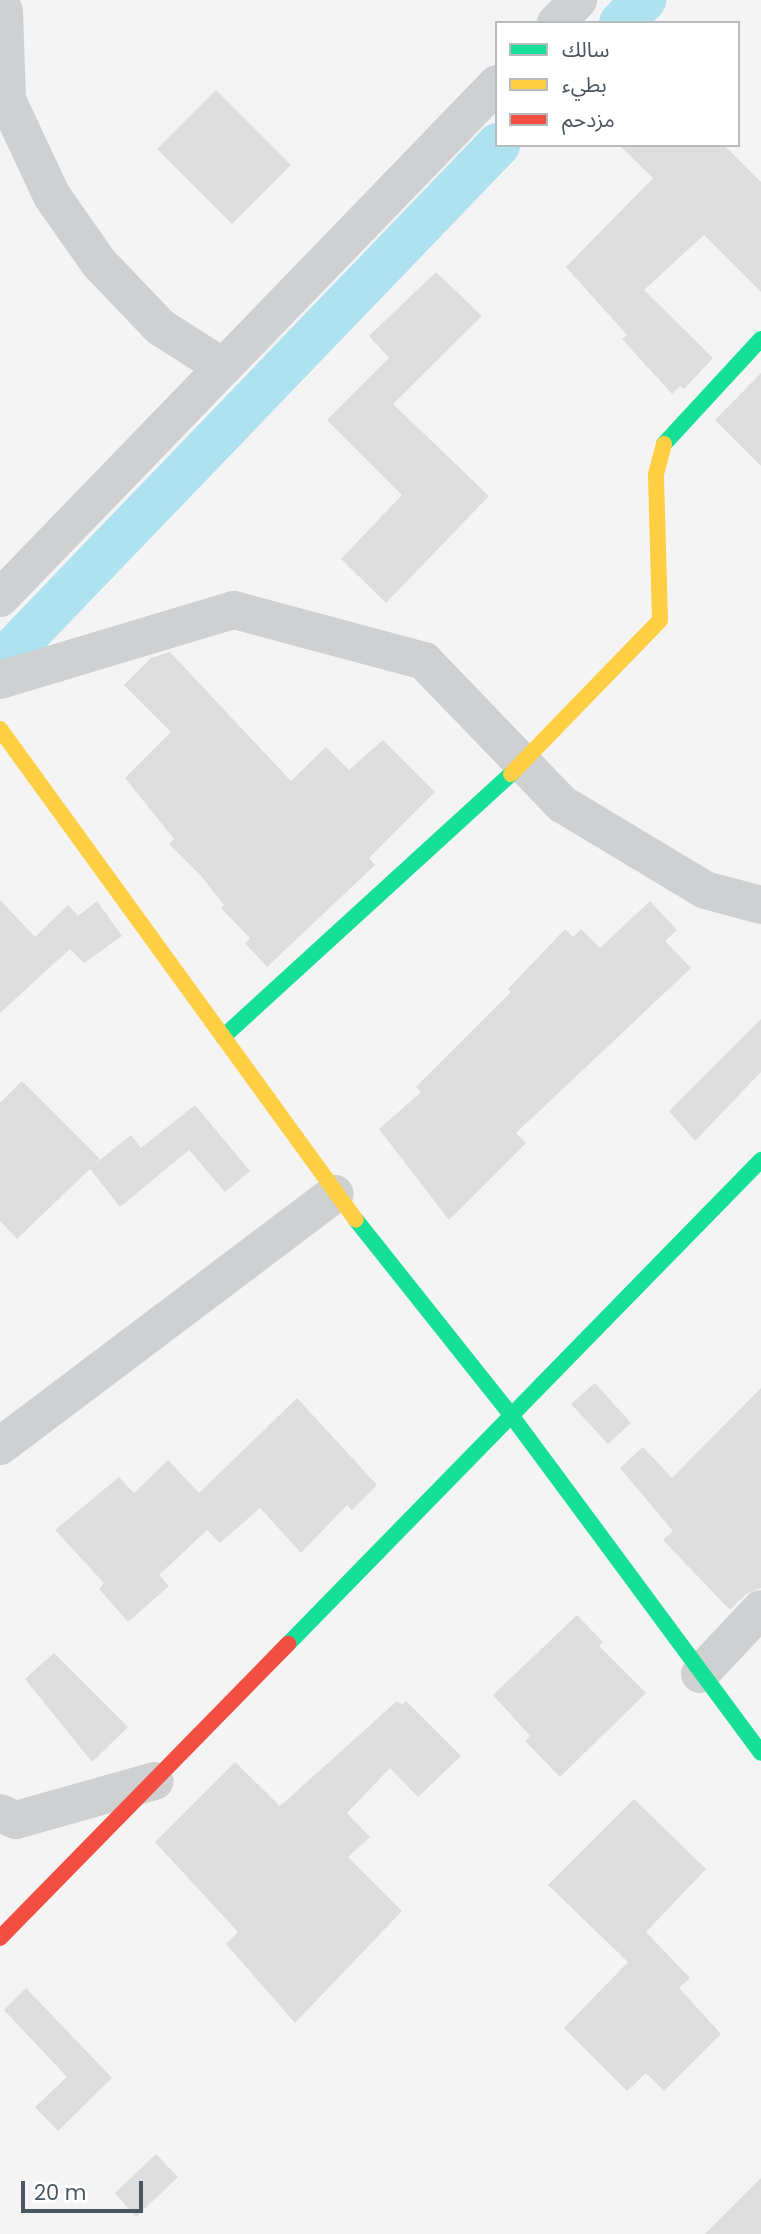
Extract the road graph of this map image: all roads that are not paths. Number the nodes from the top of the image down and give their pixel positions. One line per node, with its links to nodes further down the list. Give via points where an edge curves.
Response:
1 (578, 0): 3 (street)
2 (9, 8): 6 (street, via 7,100 52,196 99,263 160,327)
3 (558, 21)
4 (495, 86): 6 (street)
5 (761, 339): 10 (street, via 665,442 656,474 660,620)
6 (223, 367): 7 (street)
7 (0, 598)
8 (0, 680): 10 (street, via 234,610 424,661)
9 (0, 729): 12 (street)
10 (523, 763): 11 (street, via 562,804 705,890); 12 (street)
11 (761, 905)
12 (223, 1037): 14 (street)
13 (761, 1160): 15 (street)
14 (335, 1194): 15 (street); 16 (street)
15 (511, 1415): 18 (street); 20 (street)
16 (0, 1446)
17 (761, 1609): 18 (street)
18 (700, 1674): 19 (street)
19 (761, 1753)
20 (155, 1781): 21 (street, via 16,1820); 22 (street)
21 (0, 1813)
22 (0, 1938)

